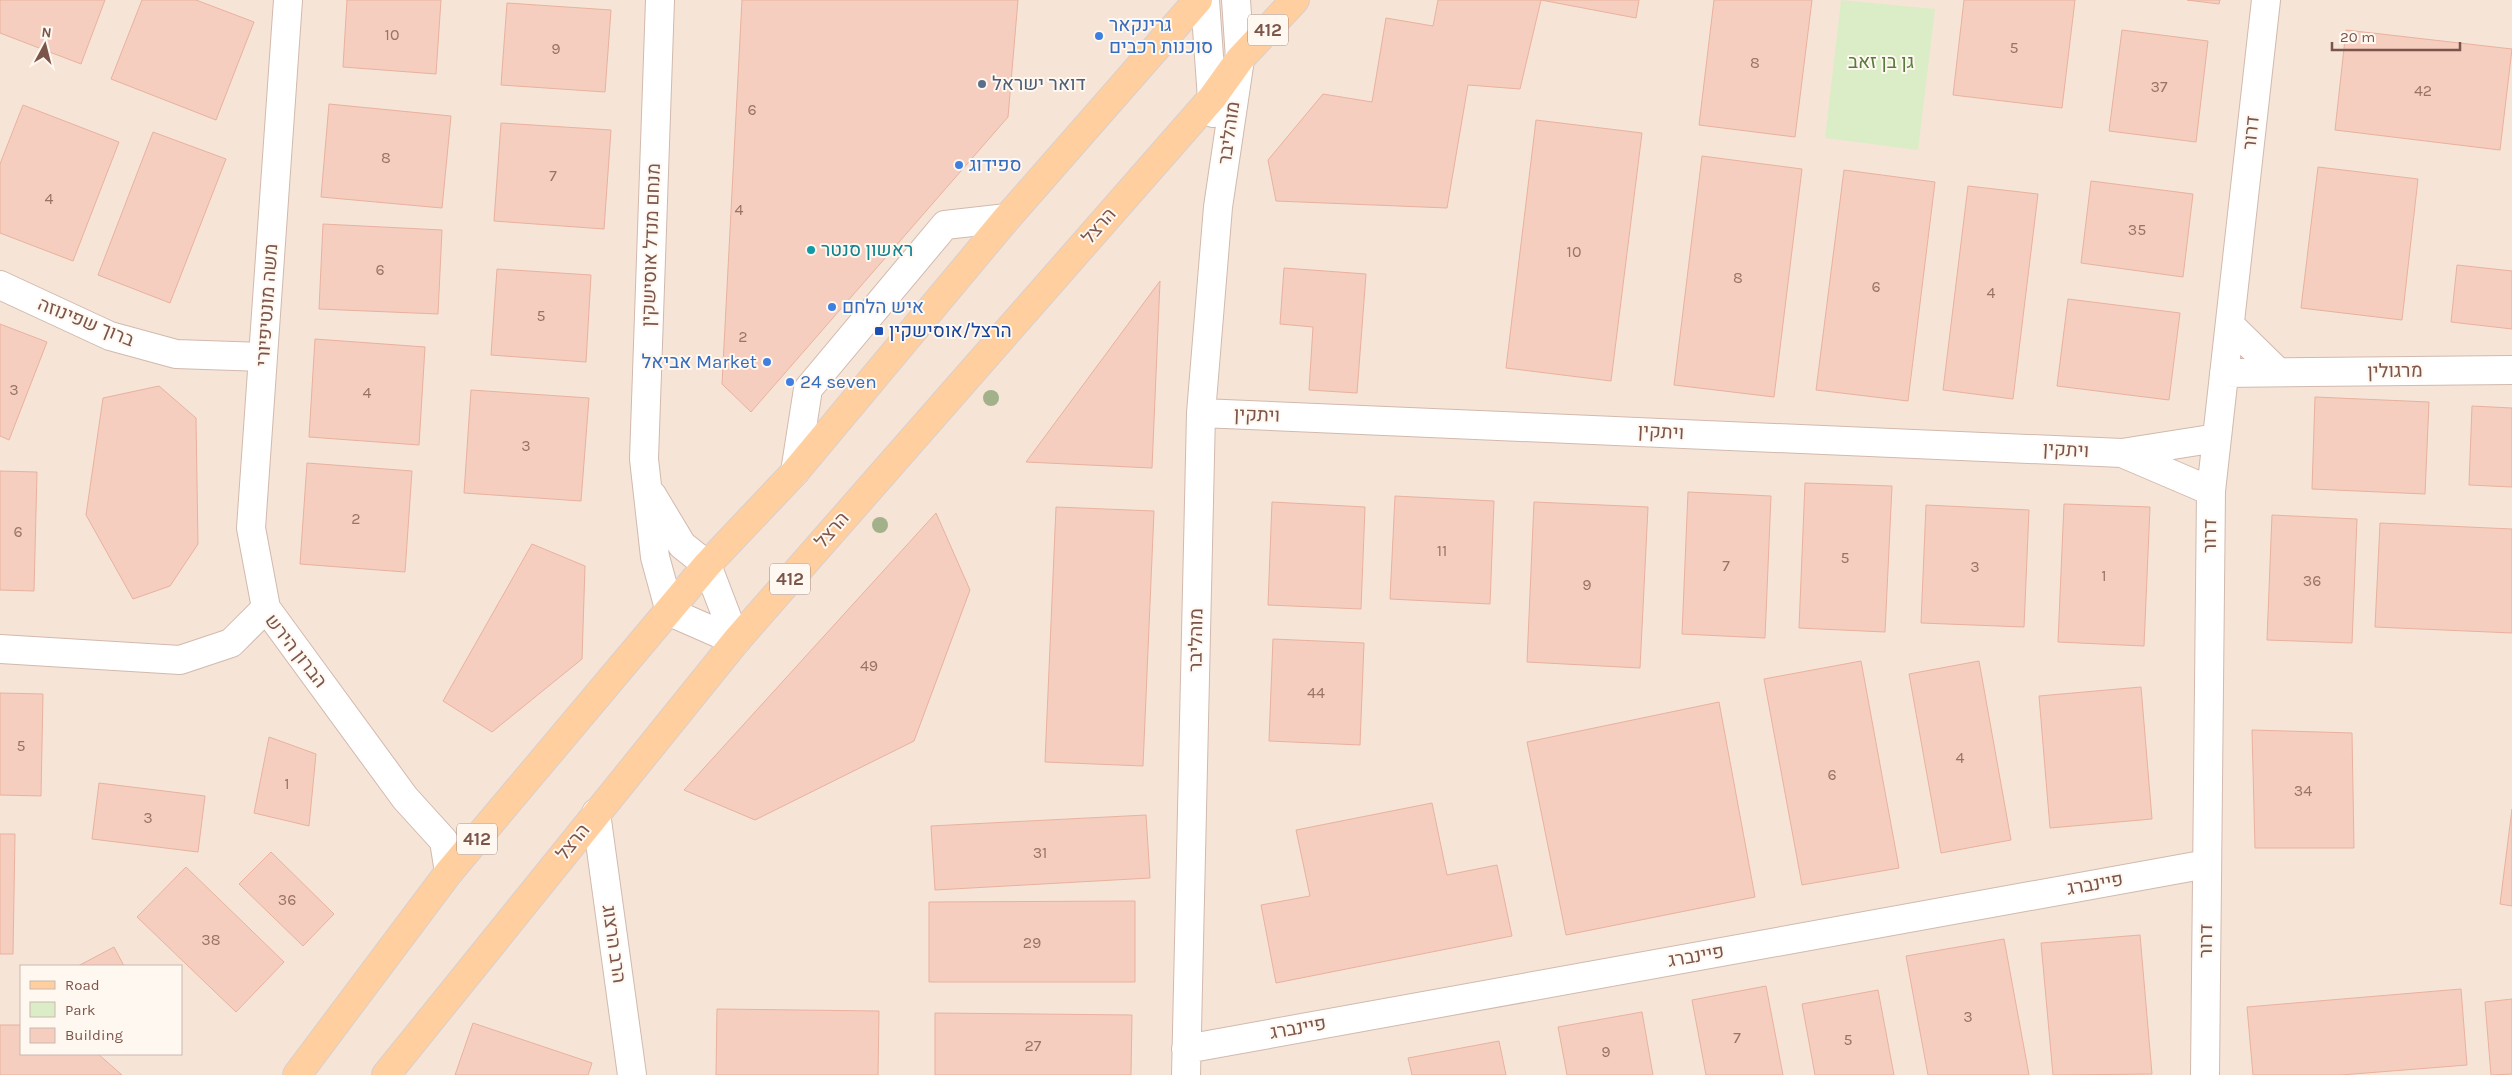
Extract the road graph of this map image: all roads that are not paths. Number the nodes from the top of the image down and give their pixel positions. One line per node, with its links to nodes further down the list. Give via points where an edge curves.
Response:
1 (288, 0): 14 (street, משה מונטיפיורי)
2 (660, 0): 22 (street, מנחם מנדל אוסישקין, via 644,459)
3 (1198, 0): 11 (main road, 412)
4 (1205, 0): 9 (street, מוהליבר)
5 (1236, 0): 8 (street, מוהליבר)
6 (1296, 0): 8 (main road, הרצל / 412)
7 (2266, 0): 13 (street, דרור)
8 (1240, 59): 9 (main road, הרצל / 412); 10 (street, מוהליבר)
9 (1212, 98): 10 (street, מוהליבר); 27 (main road, הרצל / 412)
10 (1218, 206): 18 (street, מוהליבר)
11 (1007, 218): 21 (main road, 412); 21 (street, via 945,225 808,388)
12 (0, 285): 14 (street, ברוך שפינוזה, via 110,336 176,354)
13 (2230, 325): 16 (street); 17 (street, דרור)
14 (263, 357): 25 (street, משה מונטיפיורי, via 252,528)
15 (2512, 370): 16 (street, מרגולין)
16 (2278, 372): 17 (street, מרגולין)
17 (2224, 373): 19 (street, דרור)
18 (1201, 413): 20 (street, ויתקין); 32 (street, מוהליבר)
19 (2217, 438): 20 (street, ויתקין); 23 (street, דרור)
20 (2122, 452): 23 (street, ויתקין)
21 (795, 472): 24 (main road, 412)
22 (649, 489): 24 (street, מנחם מנדל אוסישקין, via 682,545); 26 (street, מנחם מנדל אוסישקין, via 655,557)
23 (2211, 491): 30 (street, דרור)
24 (707, 565): 26 (main road, 412); 27 (street)
25 (266, 608): 28 (street, הברון הירש, via 231,643 180,660); 31 (street, הברון הירש, via 405,798 444,841)
26 (670, 612): 27 (street); 31 (main road, 412)
27 (736, 640): 29 (main road, הרצל / 412)
28 (0, 649)
29 (596, 813): 34 (main road, הרצל / 412); 35 (street, הרב הרצוג)
30 (2207, 864): 32 (street, פיינברג); 36 (street, דרור)
31 (449, 872): 33 (main road, 412)
32 (1186, 1062)
33 (297, 1075)
34 (386, 1075)
35 (632, 1075)
36 (2205, 1075)

